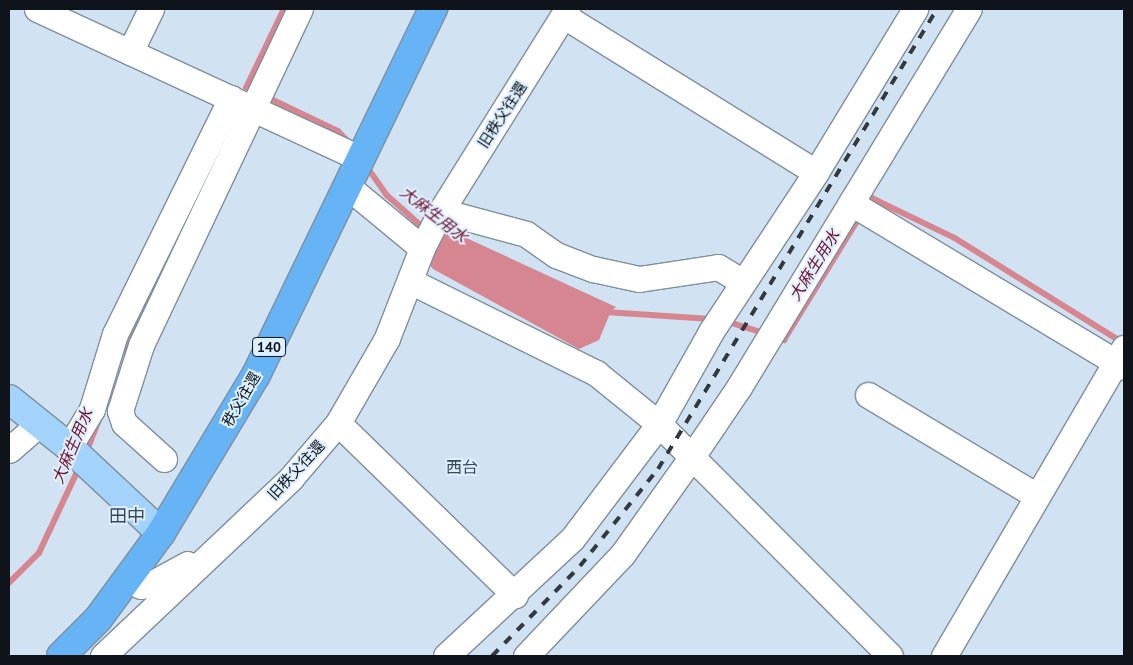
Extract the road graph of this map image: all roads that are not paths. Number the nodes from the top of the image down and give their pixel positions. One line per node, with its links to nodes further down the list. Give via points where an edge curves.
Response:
1 (37, 9): 8 (street)
2 (151, 9): 8 (street)
3 (300, 9): 9 (street)
4 (433, 9): 10 (highway, 秩父往還 / 140)
5 (915, 9): 11 (street)
6 (969, 9): 13 (street)
7 (566, 13): 11 (street); 14 (street, 旧秩父往還)
8 (130, 52): 9 (street)
9 (247, 100): 10 (street); 20 (street, via 128,340 120,412)
10 (360, 158): 12 (highway, 秩父往還 / 140)
11 (816, 172): 16 (street)
12 (347, 186): 14 (street); 29 (highway, 秩父往還 / 140, via 256,375)
13 (860, 209): 17 (street); 26 (street, via 770,337)
14 (431, 230): 15 (street, 旧秩父往還); 16 (street, via 526,234 556,255 594,269 639,279 718,267)
15 (410, 281): 21 (street, 旧秩父往還, via 388,338); 23 (street, via 596,373)
16 (743, 282): 23 (street)
17 (1121, 359): 28 (street)
18 (868, 395): 28 (street)
19 (9, 399): 22 (main road)
20 (106, 412): 24 (street); 27 (street, via 124,423)
21 (338, 423): 30 (street, 旧秩父往還, via 291,478); 32 (street)
22 (39, 424): 24 (main road); 25 (street)
23 (659, 424): 26 (street); 32 (street, via 572,539)
24 (69, 447): 29 (main road)
25 (9, 450)
26 (691, 458): 36 (street, via 622,556); 37 (street)
27 (164, 459)
28 (1037, 496): 38 (street)
29 (161, 533): 31 (highway, 秩父往還 / 140)
30 (212, 553): 31 (street, via 153,583 141,586); 33 (street, 旧秩父往還)
31 (128, 580): 34 (highway, 秩父往還 / 140, via 98,619)
32 (514, 595): 35 (street)
33 (115, 652)
34 (61, 656)
35 (446, 656)
36 (526, 656)
37 (890, 656)
38 (944, 656)

